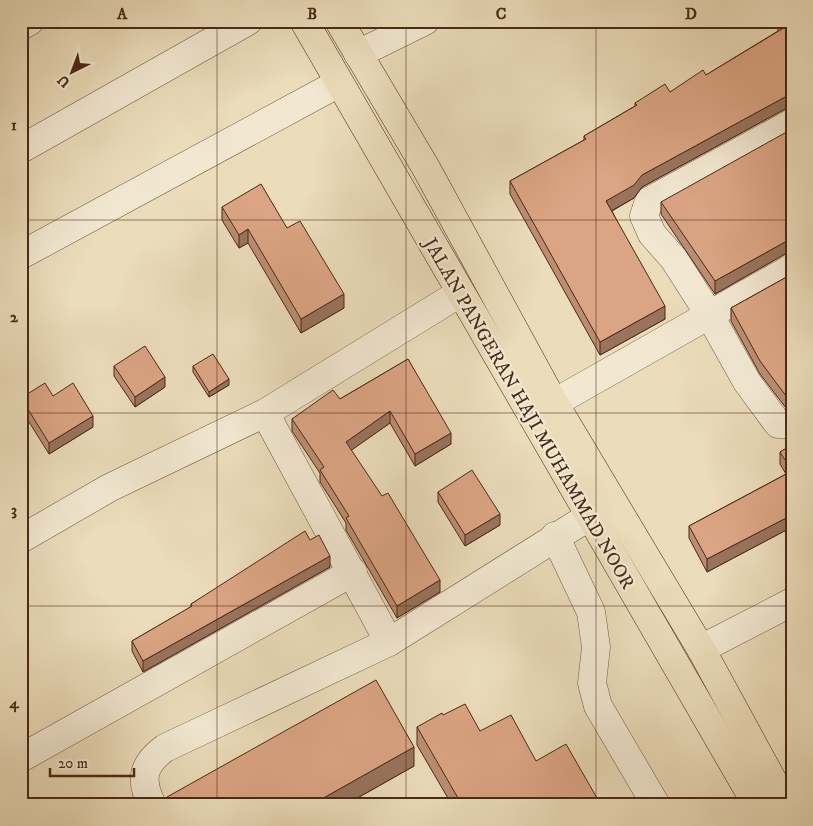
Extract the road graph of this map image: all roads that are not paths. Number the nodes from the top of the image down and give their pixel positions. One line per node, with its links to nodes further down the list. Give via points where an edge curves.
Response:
1 (30, 21): 6 (street)
2 (248, 21): 10 (street)
3 (304, 21): 8 (main road, JALAN PANGERAN HAJI MUHAMMAD NOOR)
4 (339, 21): 7 (main road, JALAN PANGERAN HAJI MUHAMMAD NOOR)
5 (424, 21): 7 (street)
6 (21, 26)
7 (358, 54): 11 (main road, JALAN PANGERAN HAJI MUHAMMAD NOOR)
8 (339, 84): 12 (main road, JALAN PANGERAN HAJI MUHAMMAD NOOR); 13 (street)
9 (792, 123): 16 (street, via 649,201 644,216 652,234 674,259)
10 (21, 150)
11 (426, 168): 12 (main road); 17 (main road, JALAN PANGERAN HAJI MUHAMMAD NOOR)
12 (400, 187): 15 (main road, JALAN PANGERAN HAJI MUHAMMAD NOOR)
13 (21, 255)
14 (792, 268): 16 (street)
15 (460, 294): 18 (street); 20 (main road, JALAN PANGERAN HAJI MUHAMMAD NOOR)
16 (709, 314): 17 (street); 19 (street, via 747,382 778,424)
17 (554, 403): 26 (main road, JALAN PANGERAN HAJI MUHAMMAD NOOR)
18 (265, 413): 22 (street, via 109,488); 23 (street)
19 (792, 424)
20 (590, 516): 21 (street); 30 (main road, JALAN PANGERAN HAJI MUHAMMAD NOOR)
21 (555, 536): 25 (street); 29 (street, via 591,612 596,647 592,683 598,706)
22 (21, 539)
23 (353, 572): 25 (street); 27 (street)
24 (792, 602): 26 (street)
25 (389, 642): 28 (street, via 165,748 152,757 145,770 144,783)
26 (701, 649): 31 (main road, JALAN PANGERAN HAJI MUHAMMAD NOOR)
27 (21, 758)
28 (152, 805)
29 (656, 805)
30 (757, 805)
31 (786, 805)

